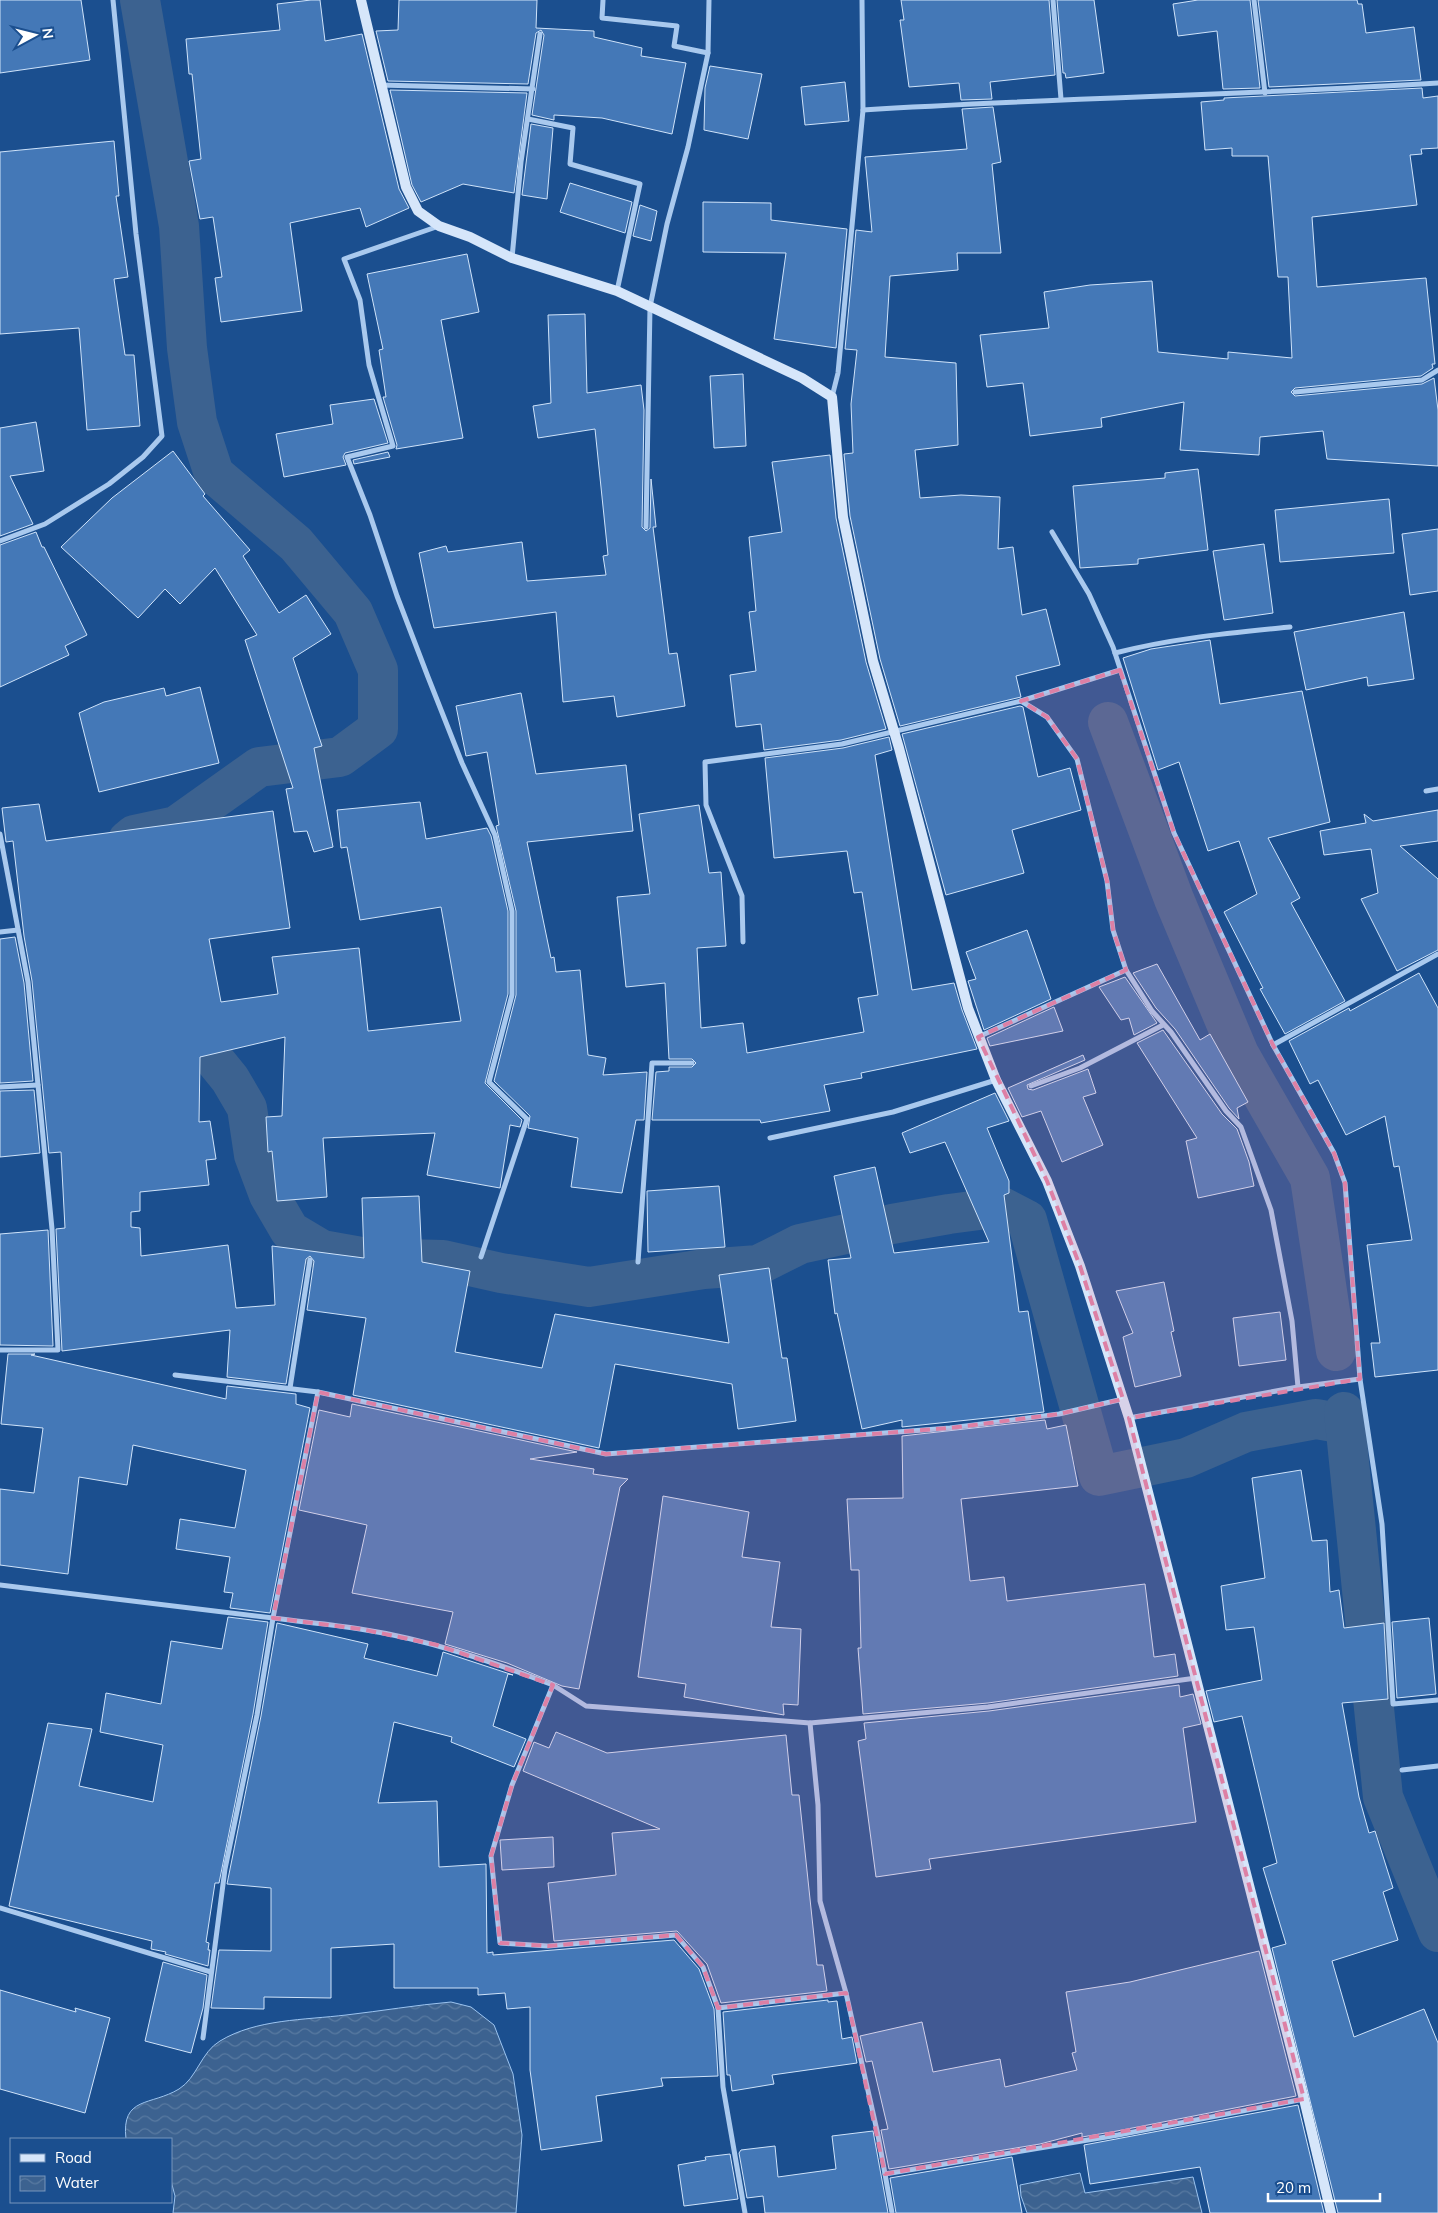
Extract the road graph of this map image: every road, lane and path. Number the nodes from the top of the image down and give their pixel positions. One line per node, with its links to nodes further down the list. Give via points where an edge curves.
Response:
1 (113, 0): 26 (street, via 136,234 162,436 143,457 109,484 44,524)
2 (361, 0): 11 (main road)
3 (603, 0): 9 (street, via 602,18 677,26 674,46)
4 (709, 0): 9 (street)
5 (862, 0): 15 (street)
6 (1053, 0): 14 (street)
7 (1254, 0): 13 (street)
8 (540, 34): 12 (street)
9 (708, 53): 20 (street)
10 (1438, 83): 13 (street)
11 (380, 85): 12 (street); 17 (main road, via 406,187 418,211)
12 (533, 89): 16 (street)
13 (1265, 93): 14 (street)
14 (1061, 99): 15 (street)
15 (863, 110): 23 (street, via 840,353)
16 (528, 119): 18 (street); 19 (street, via 573,128 570,164 640,184)
17 (439, 226): 18 (main road); 49 (street, via 344,259 360,300 369,364 393,446 347,457 428,678 495,834 512,911 512,995 489,1082 528,1119)
18 (512, 258): 19 (main road)
19 (617, 291): 20 (main road)
20 (650, 308): 23 (main road, via 802,378); 24 (street)
21 (1438, 370): 22 (street, via 1422,380)
22 (1295, 392)
23 (832, 397): 31 (main road, via 843,517 873,661)
24 (646, 527)
25 (1052, 532): 28 (street, via 1089,594)
26 (0, 541)
27 (1290, 627): 28 (street, via 1180,638)
28 (1115, 653): 29 (street)
29 (1120, 670): 30 (street); 42 (street, via 1174,833)
30 (1021, 701): 31 (street); 39 (street, via 1047,717 1076,759 1107,881 1113,930)
31 (894, 733): 37 (street, via 842,744 705,762 706,804 742,896); 41 (main road)
32 (1438, 789): 33 (street)
33 (1426, 791)
34 (0, 834): 35 (street)
35 (18, 930): 36 (street); 45 (street, via 28,982)
36 (0, 932)
37 (743, 942)
38 (1438, 954): 42 (street)
39 (1126, 970): 40 (street); 41 (street)
40 (1163, 1025): 46 (street, via 1080,1068); 55 (street, via 1241,1127 1271,1210 1292,1321)
41 (978, 1037): 44 (main road)
42 (1273, 1045): 54 (street, via 1334,1153 1345,1183)
43 (692, 1063): 51 (street, via 652,1063)
44 (996, 1080): 48 (street, via 893,1112); 58 (main road, via 1046,1182 1080,1266)
45 (38, 1085): 47 (street); 52 (street, via 52,1229 58,1350)
46 (1031, 1086)
47 (0, 1087)
48 (770, 1138)
49 (481, 1257)
50 (310, 1260): 56 (street)
51 (638, 1262)
52 (0, 1350)
53 (175, 1375): 56 (street)
54 (1360, 1379): 55 (street); 64 (street, via 1382,1524 1393,1704)
55 (1298, 1387): 59 (street)
56 (290, 1388): 57 (street)
57 (318, 1392): 58 (street, via 606,1454 950,1428 1059,1414); 61 (street)
58 (1123, 1400): 59 (main road)
59 (1129, 1418): 62 (main road)
60 (0, 1585): 61 (street)
61 (273, 1618): 63 (street, via 361,1629 437,1646 507,1666); 69 (street, via 257,1715 225,1869)
62 (1196, 1678): 65 (street, via 988,1706); 73 (main road)
63 (554, 1684): 65 (street, via 586,1706); 71 (street, via 512,1785 491,1856 500,1943 548,1946 676,1935 703,1967)
64 (1438, 1700)
65 (810, 1723): 70 (street, via 818,1805 820,1901)
66 (1438, 1766): 67 (street)
67 (1402, 1770)
68 (0, 1908): 69 (street)
69 (211, 1972): 72 (street)
70 (846, 1993): 71 (street); 74 (street)
71 (718, 2008): 75 (street, via 723,2087)
72 (203, 2038)
73 (1304, 2099): 74 (street, via 1118,2136); 77 (main road)
74 (885, 2174): 76 (street)
75 (744, 2213)
76 (892, 2213)
77 (1330, 2213)

